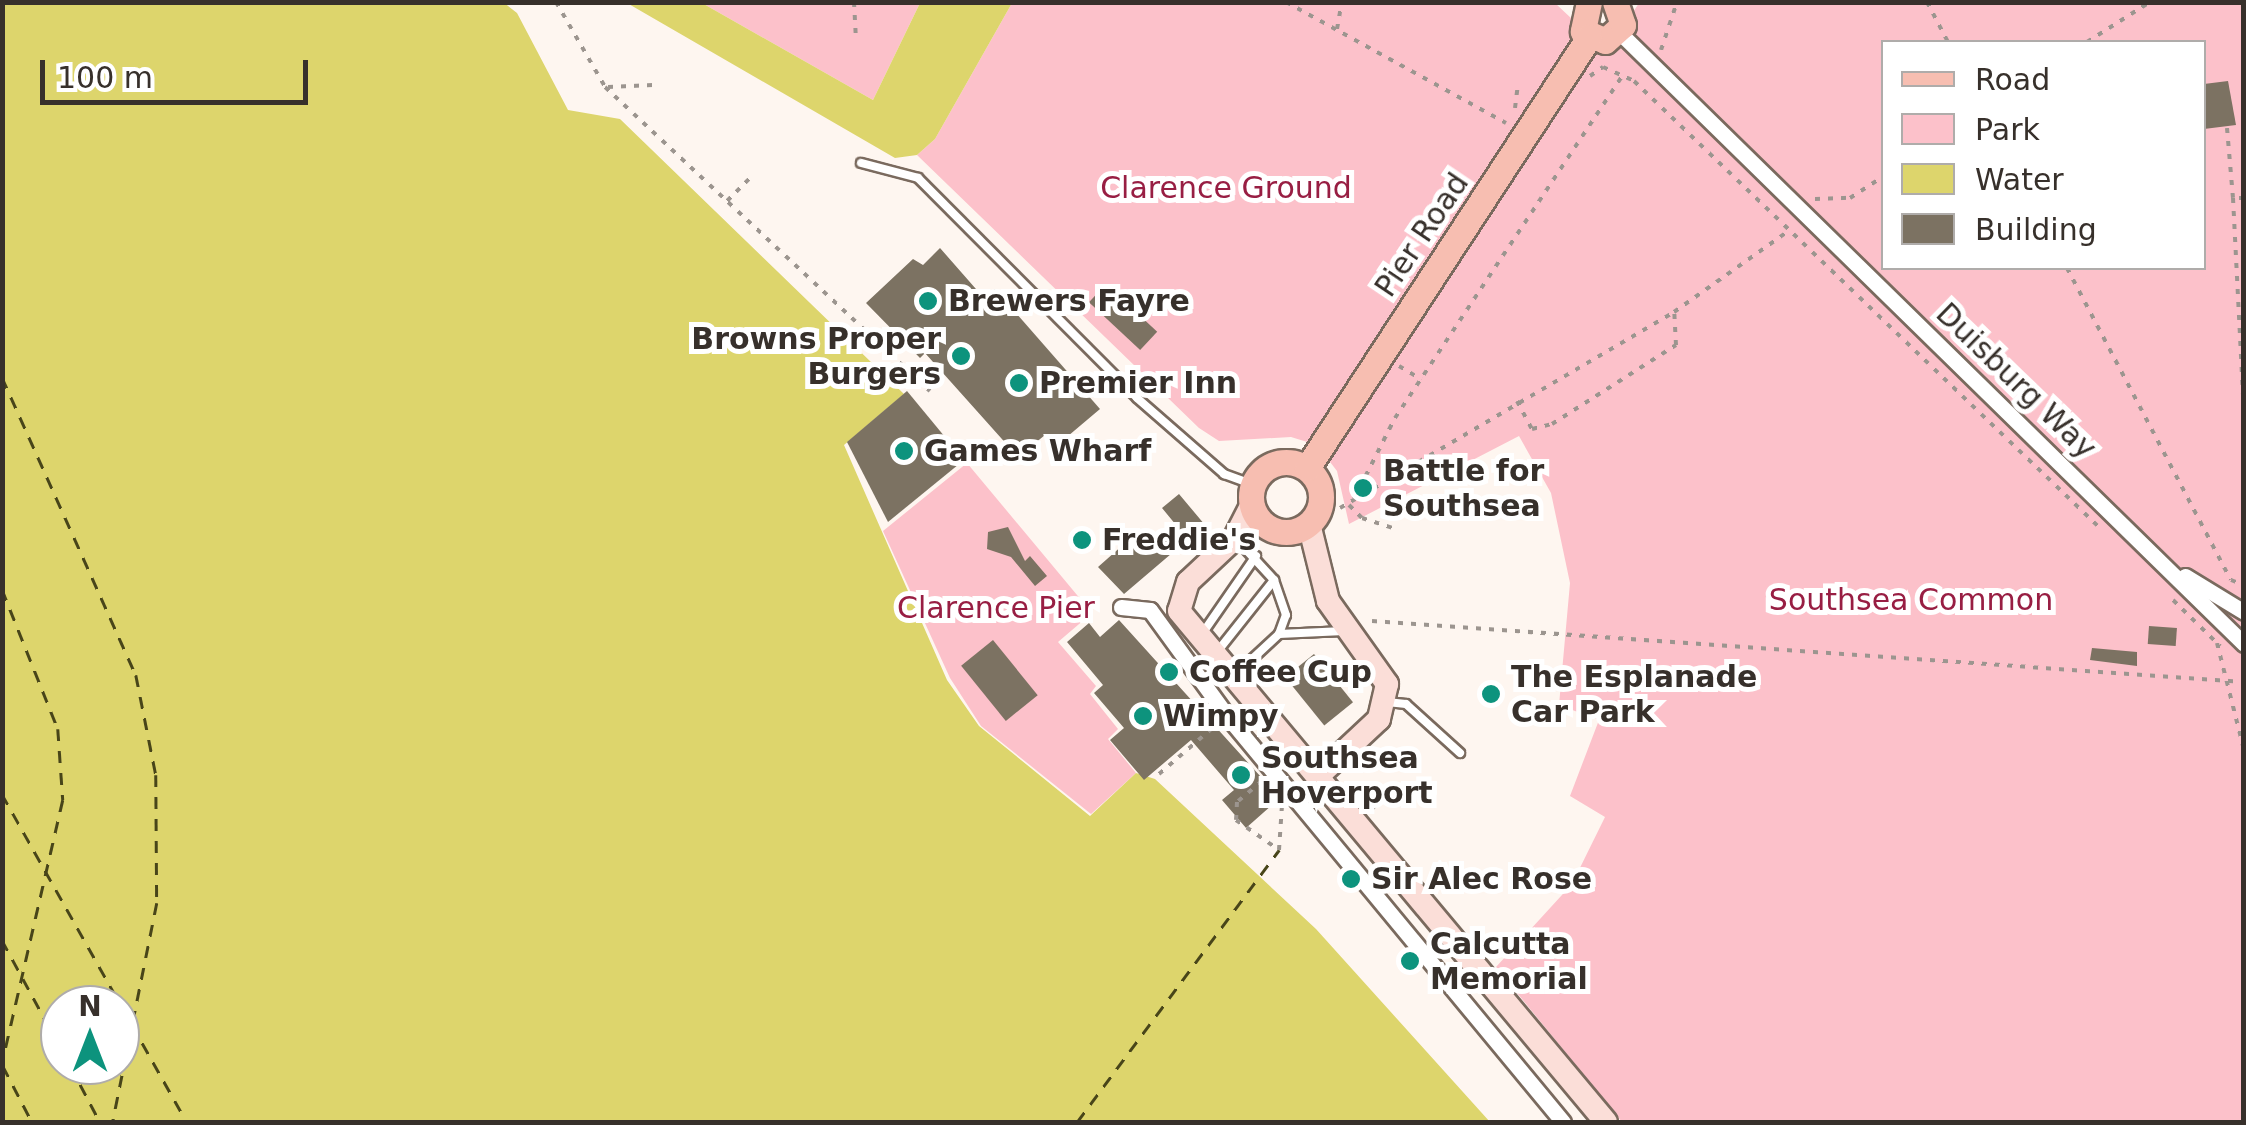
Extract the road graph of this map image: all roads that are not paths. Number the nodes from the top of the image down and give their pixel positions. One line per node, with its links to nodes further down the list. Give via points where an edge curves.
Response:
1 (1588, 2): 4 (main road, via 1580,23)
2 (1616, 2): 3 (main road, via 1624,16)
3 (1619, 32): 4 (main road, via 1605,41); 11 (street, Duisburg Way)
4 (1589, 37): 6 (main road, Pier Road)
5 (861, 163): 7 (lane, via 918,178 1137,398)
6 (1307, 468): 7 (main road, via 1276,462); 8 (main road, via 1321,496)
7 (1252, 495): 8 (main road, via 1275,531); 9 (street)
8 (1309, 524): 15 (street, via 1314,566)
9 (1235, 538): 10 (lane); 18 (street, via 1178,596)
10 (1256, 556): 12 (lane); 18 (lane)
11 (2161, 560): 14 (street, Duisburg Way); 17 (street, Duisburg Way)
12 (1274, 580): 16 (lane, via 1286,597); 18 (lane)
13 (1121, 607): 23 (street, via 1150,610 1227,716)
14 (2244, 612)
15 (1361, 626): 16 (lane); 20 (street, via 1382,667)
16 (1279, 634): 19 (lane)
17 (2244, 644)
18 (1207, 646): 19 (street)
19 (1232, 677): 22 (street)
20 (1387, 702): 21 (lane, via 1406,704); 22 (street, via 1380,720)
21 (1460, 753)
22 (1318, 776): 24 (street)
23 (1563, 1122)
24 (1606, 1122)

